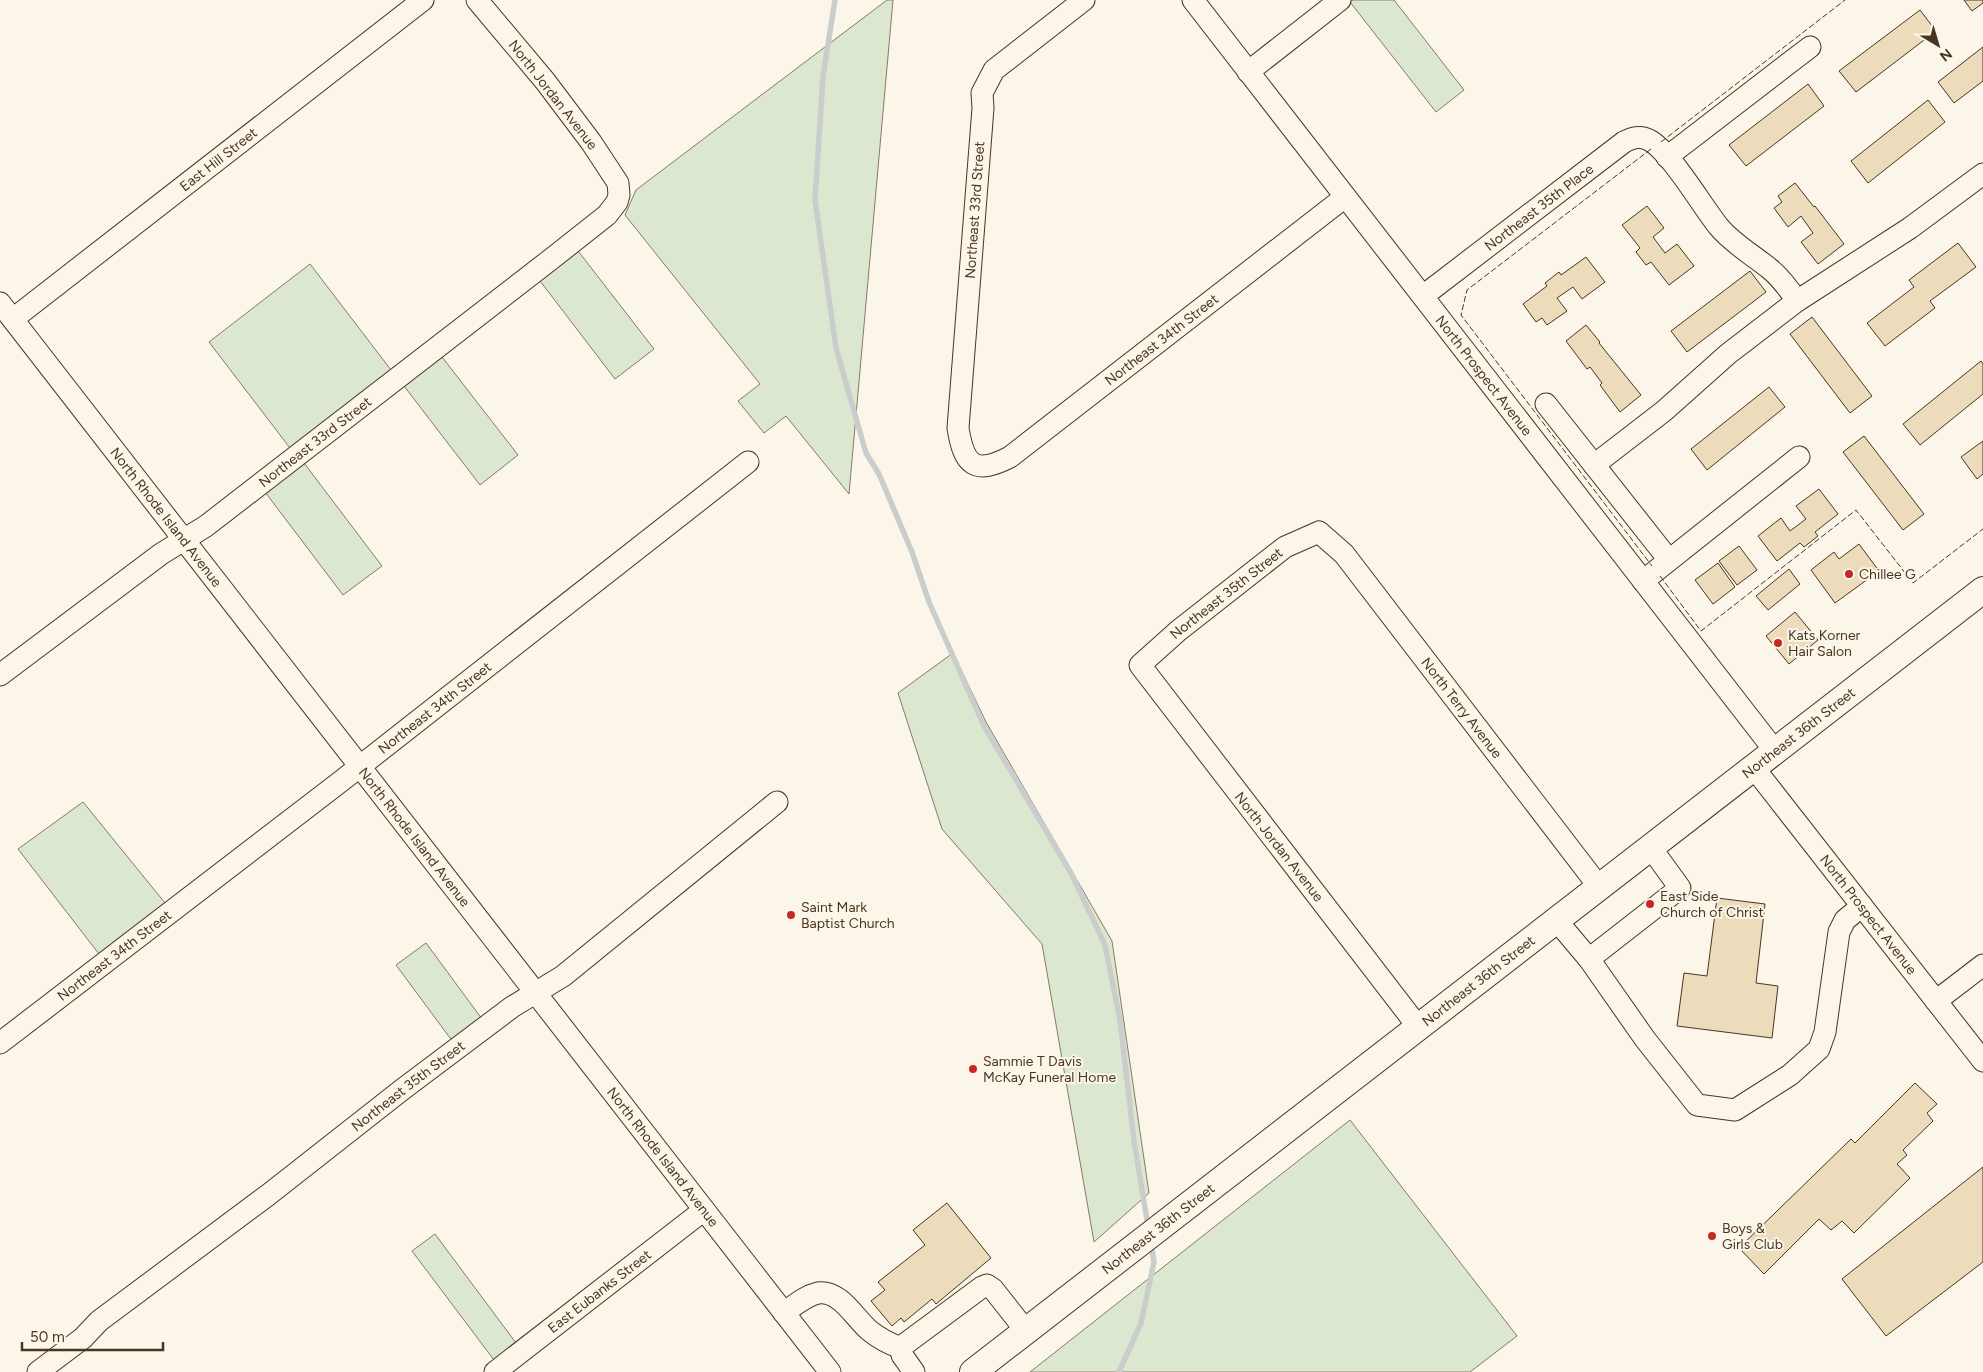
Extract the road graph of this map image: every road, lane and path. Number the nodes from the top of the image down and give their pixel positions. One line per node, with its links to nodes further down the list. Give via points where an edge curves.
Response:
1 (423, 0): 14 (street, East Hill Street)
2 (477, 0): 10 (street, North Jordan Avenue, via 591,142 618,183)
3 (1084, 0): 18 (street, Northeast 33rd Street, via 994,70 982,93 958,428 961,446)
4 (1193, 0): 7 (street, North Prospect Avenue)
5 (1340, 0): 7 (street)
6 (1810, 47): 8 (street)
7 (1248, 72): 11 (street, North Prospect Avenue)
8 (1663, 152): 12 (street, Northeast 35th Place, via 1650,140 1641,137 1624,142); 13 (street, via 1720,228 1784,282)
9 (1983, 174): 13 (street, via 1910,228)
10 (619, 195): 21 (street, Northeast 33rd Street, via 607,215 557,255)
11 (1345, 197): 12 (street, North Prospect Avenue); 18 (street, Northeast 34th Street, via 1010,458 993,466)
12 (1423, 296): 23 (street, North Prospect Avenue)
13 (1797, 301): 19 (street)
14 (6, 311): 21 (street, North Rhode Island Avenue)
15 (1546, 404): 19 (street)
16 (1799, 457): 22 (street)
17 (748, 462): 28 (street, Northeast 34th Street)
18 (973, 464)
19 (1594, 465): 22 (street)
20 (1319, 532): 25 (street, Northeast 35th Street, via 1285,547); 32 (street, North Terry Avenue, via 1344,554)
21 (184, 540): 26 (street, Northeast 33rd Street); 28 (street, North Rhode Island Avenue)
22 (1669, 560): 23 (street)
23 (1643, 581): 27 (street, North Prospect Avenue)
24 (1983, 590): 27 (main road, Northeast 36th Street)
25 (1140, 665): 39 (street, North Jordan Avenue)
26 (0, 675)
27 (1775, 751): 29 (main road, Northeast 36th Street)
28 (359, 766): 37 (street, North Rhode Island Avenue); 40 (street, Northeast 34th Street)
29 (1754, 768): 31 (main road, Northeast 36th Street); 33 (street, North Prospect Avenue)
30 (777, 802): 37 (street, Northeast 35th Street, via 563,976)
31 (1651, 848): 32 (main road, Northeast 36th Street); 35 (street, via 1680,888)
32 (1600, 888): 34 (main road, Northeast 36th Street)
33 (1862, 906): 35 (street, via 1845,920 1839,932 1825,1032 1819,1049 1790,1075 1735,1110 1698,1106 1645,1039); 38 (street, North Prospect Avenue)
34 (1557, 921): 35 (street); 39 (main road, Northeast 36th Street)
35 (1589, 959)
36 (1983, 965): 38 (street)
37 (536, 993): 42 (street, North Rhode Island Avenue); 46 (street, Northeast 35th Street, via 512,1007 403,1089 304,1168 99,1321 83,1338)
38 (1936, 1001): 41 (street, North Prospect Avenue)
39 (1419, 1028): 44 (main road, Northeast 36th Street)
40 (0, 1043)
41 (1983, 1061)
42 (704, 1210): 43 (street, North Rhode Island Avenue); 47 (street, East Eubanks Street)
43 (784, 1313): 45 (street, via 812,1295 830,1294 870,1331); 48 (street, North Rhode Island Avenue)
44 (1026, 1331): 45 (street, via 988,1286 935,1320); 50 (main road, Northeast 36th Street)
45 (901, 1348): 49 (street)
46 (38, 1372)
47 (495, 1372)
48 (830, 1372)
49 (914, 1372)
50 (973, 1372)

